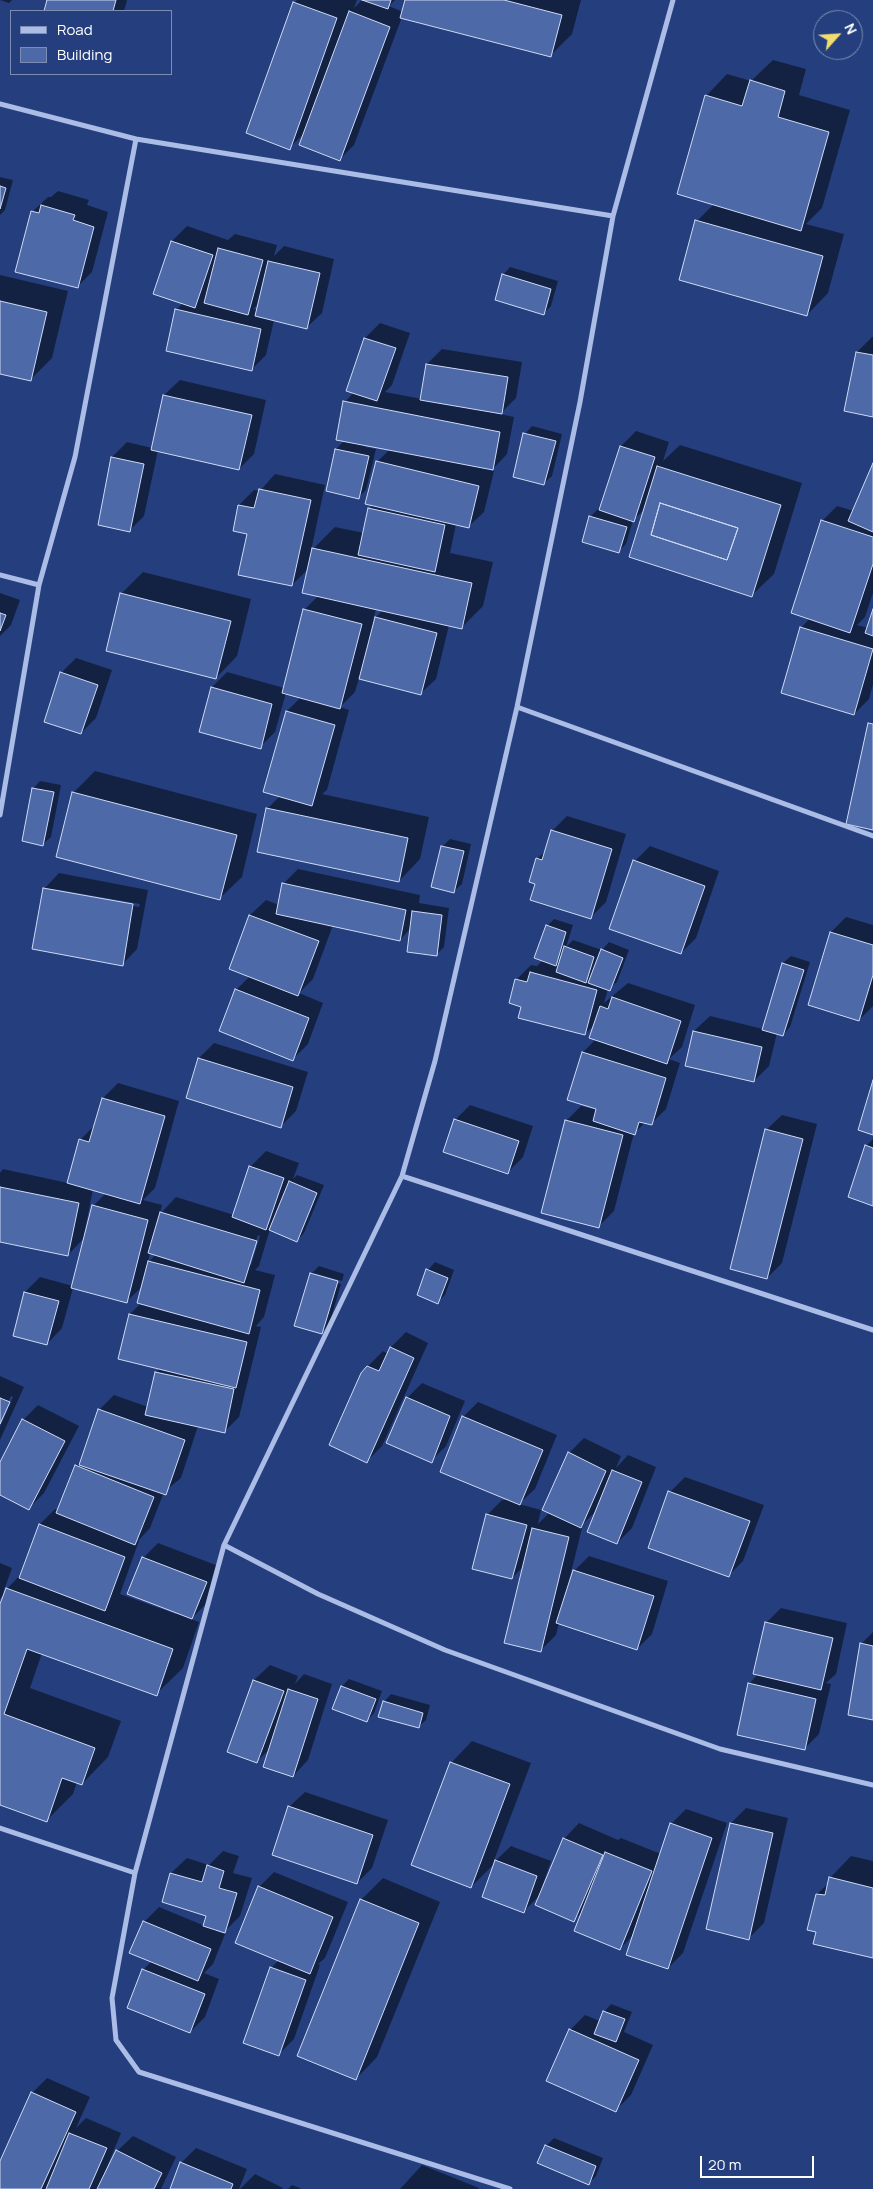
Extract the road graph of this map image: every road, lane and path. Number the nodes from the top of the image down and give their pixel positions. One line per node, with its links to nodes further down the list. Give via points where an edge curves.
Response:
1 (673, 0): 4 (street)
2 (0, 104): 3 (street)
3 (136, 139): 4 (street); 6 (street, via 75,457)
4 (613, 216): 7 (street, via 580,402)
5 (0, 575): 6 (street)
6 (39, 585): 8 (street)
7 (516, 707): 9 (street); 10 (street, via 435,1061)
8 (0, 815)
9 (873, 836)
10 (402, 1176): 11 (street); 12 (street)
11 (873, 1330)
12 (224, 1545): 13 (street, via 318,1594 445,1650 720,1749); 15 (street)
13 (873, 1784)
14 (0, 1828): 15 (street)
15 (135, 1873): 16 (street, via 112,1998 116,2040 139,2072)
16 (510, 2189)

